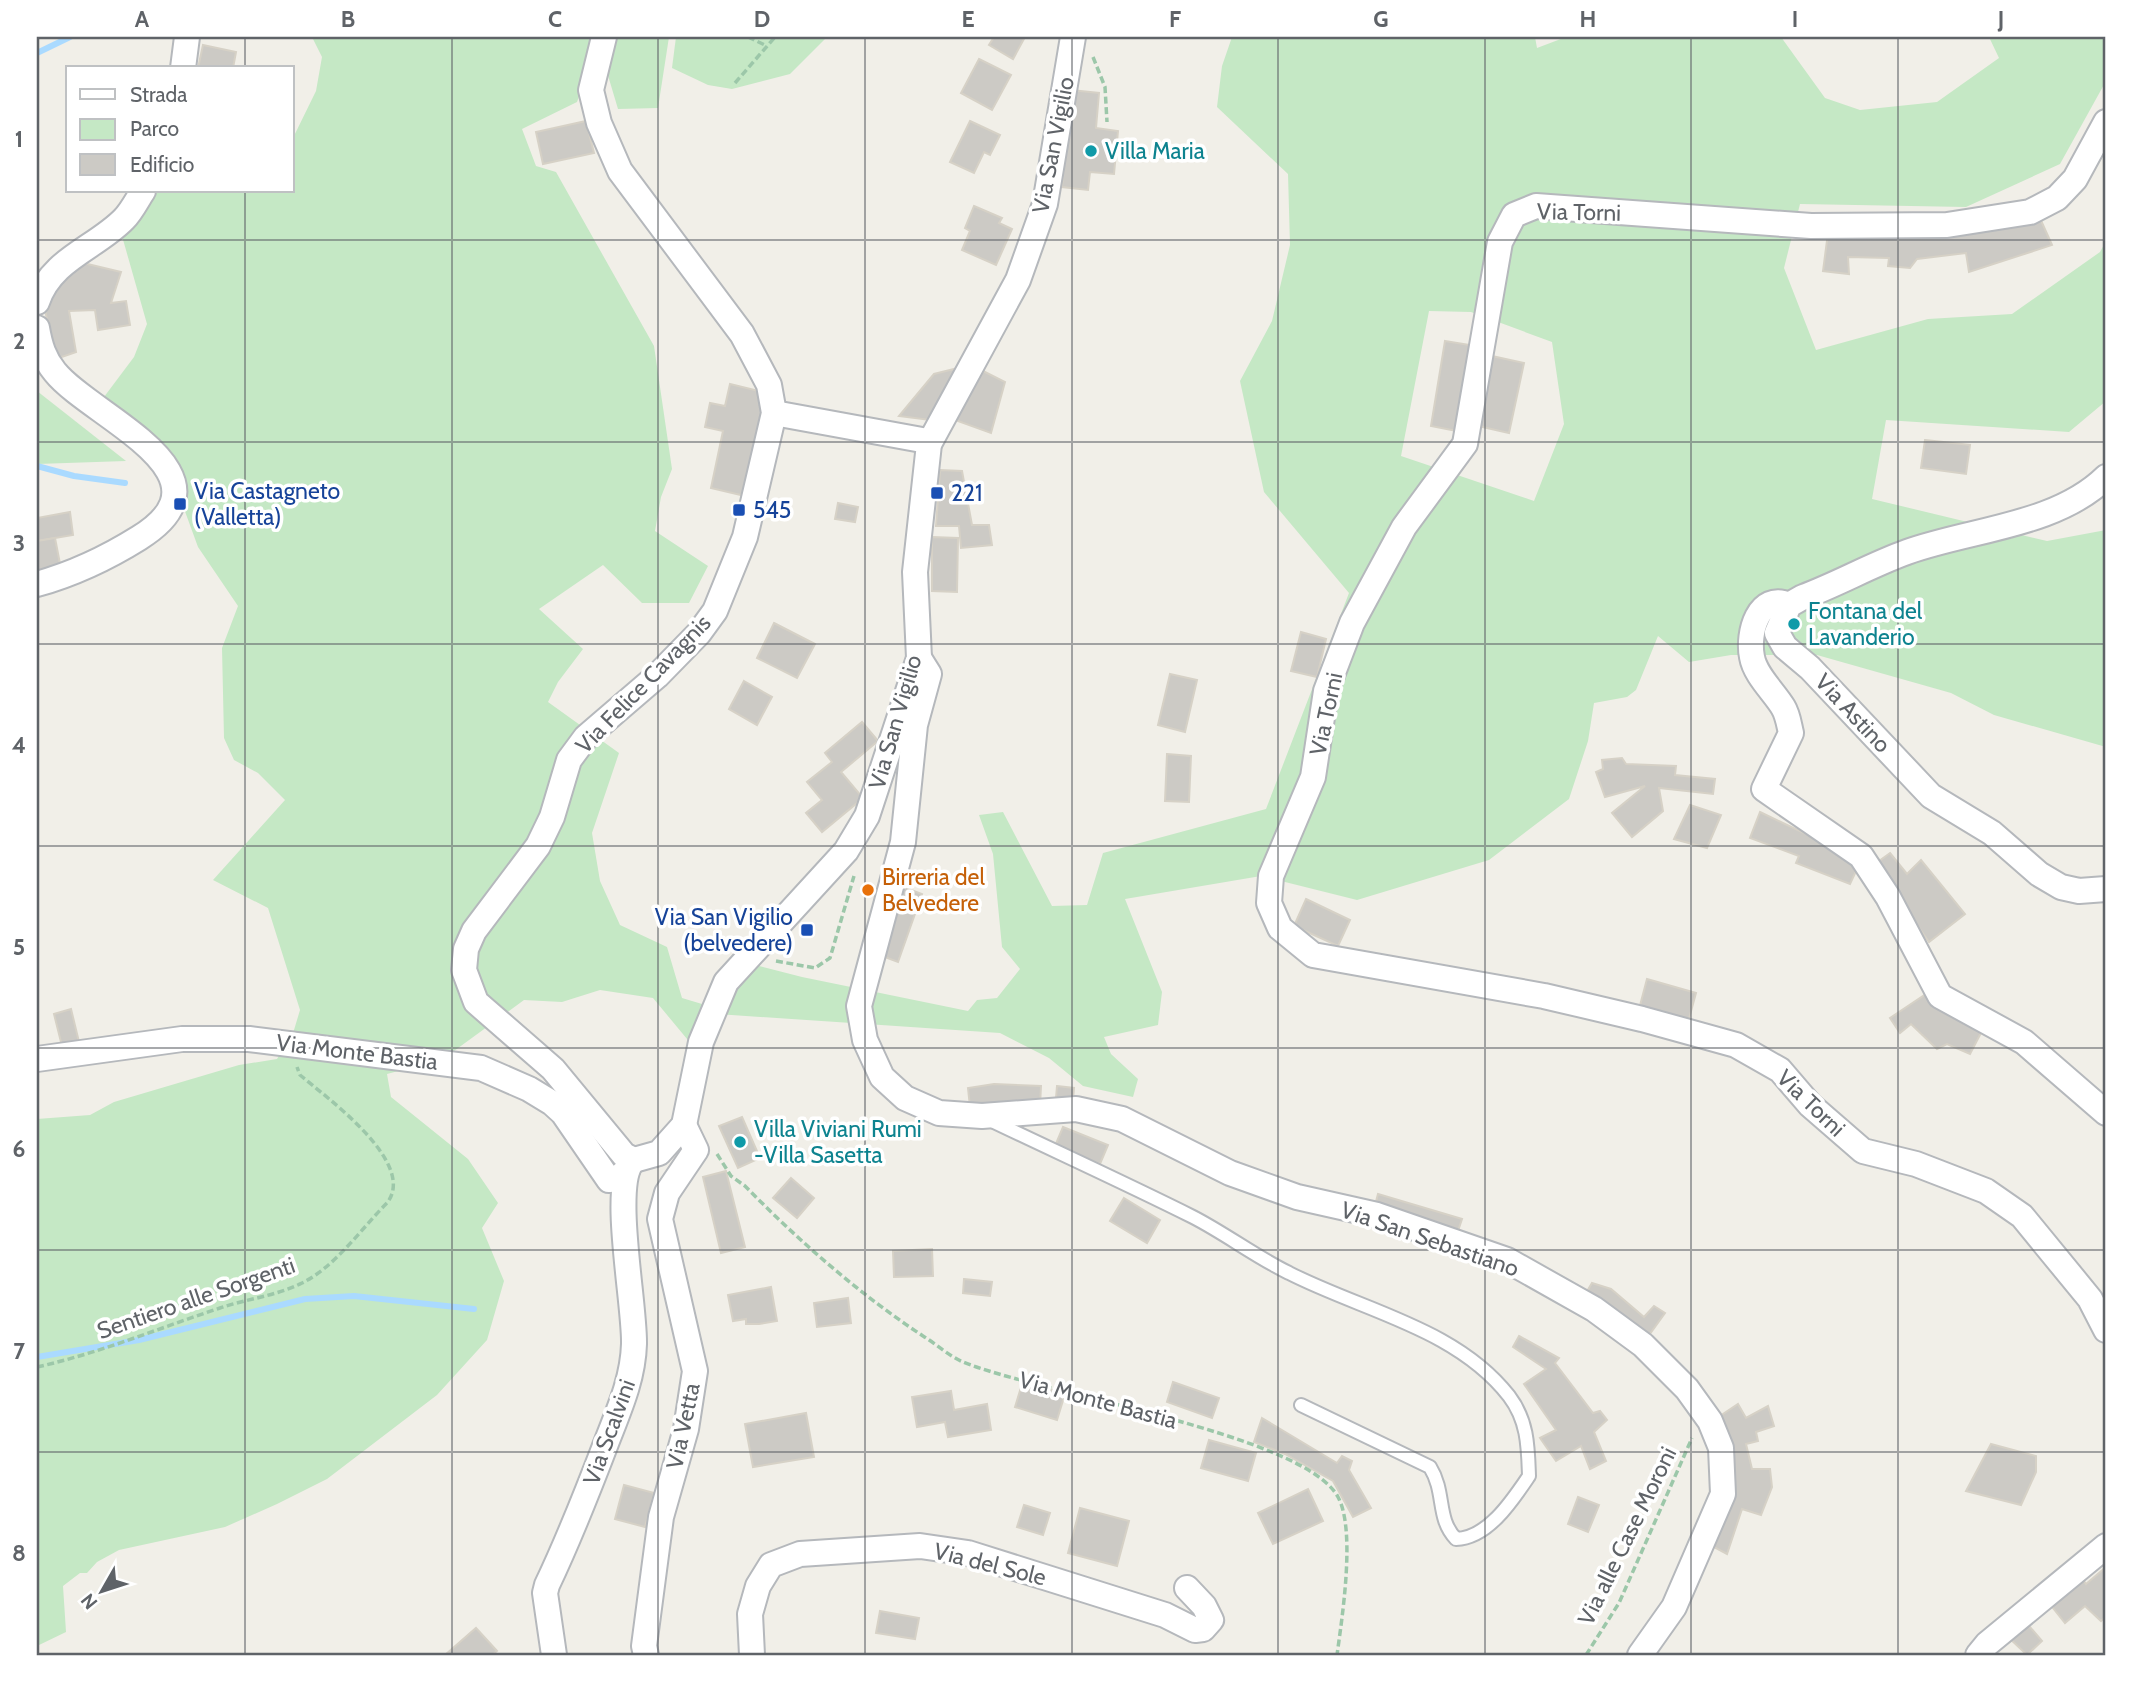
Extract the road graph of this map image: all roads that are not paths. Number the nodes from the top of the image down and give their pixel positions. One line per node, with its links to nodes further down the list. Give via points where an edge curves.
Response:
1 (187, 37): 4 (street)
2 (604, 37): 9 (street, Via Felice Cavagnis, via 592,90 599,123 620,171 742,334 769,385)
3 (1082, 43): 10 (street, Via San Vigilio, via 1040,216 1018,279)
4 (183, 66)
5 (2106, 122): 21 (street, Via Torni, via 2075,179 2057,198 2030,212 1947,225 1811,226 1536,206 1514,215 1500,242 1465,444 1404,527 1352,623 1326,691 1313,777 1279,850 1269,902 1280,928 1313,955 1544,996 1736,1045 1780,1070 1828,1122 1863,1150 1986,1191 2022,1216 2090,1299)
6 (142, 192): 7 (street, via 124,219 62,264 40,291)
7 (37, 302)
8 (37, 328): 12 (street, via 41,350 55,373 146,444 171,474 176,494 170,511 156,527 79,570)
9 (774, 413): 10 (street); 20 (street, Via Felice Cavagnis, via 745,537 715,611 674,659 586,737 569,760 538,846 474,931 466,949 464,970 477,1002 553,1069)
10 (929, 444): 14 (street, Via San Vigilio, via 915,572)
11 (2106, 477): 13 (street, via 2088,494 2038,515 1907,552)
12 (37, 584)
13 (1789, 605): 15 (street, Via Astino, via 1777,633 1785,647 1931,796 1992,833 2039,874 2062,887); 17 (street, via 1779,600 1767,603 1754,621 1752,657 1785,710 1791,733 1763,789 1861,856 1940,996 2024,1042)
14 (919, 658): 18 (street, Via San Sebastiano, via 929,674 915,725 903,842 859,1006 865,1040 882,1077 905,1098 939,1113); 19 (street, Via San Vigilio, via 867,816 846,851 726,982 694,1072)
15 (2106, 889)
16 (37, 1059): 20 (street, Via Monte Bastia, via 182,1039 249,1039 481,1068 552,1103 609,1180 617,1179)
17 (2106, 1113)
18 (982, 1116): 22 (lane, Via San Sebastiano, via 1194,1218 1289,1273 1454,1347 1480,1366 1523,1416 1529,1476 1488,1525 1470,1538 1456,1539 1447,1530 1440,1484 1430,1467); 28 (street, Via San Sebastiano, via 1076,1109 1122,1119 1230,1173 1297,1197 1377,1215 1507,1260 1594,1309 1643,1345 1687,1389 1710,1421 1721,1448 1723,1494 1674,1607)
19 (684, 1125): 20 (street, via 659,1153); 26 (street, Via Vetta, via 696,1150 667,1192 660,1219 695,1371 686,1429 661,1517)
20 (630, 1165): 25 (street, Via Scalvini, via 624,1203 634,1343 631,1378 572,1534 547,1585)
21 (2106, 1329)
22 (1301, 1405)
23 (2106, 1546): 29 (street)
24 (1187, 1588): 27 (street, Via del Sole, via 1210,1615 1203,1629 968,1553 920,1546 800,1554 771,1565 758,1586 750,1614)
25 (554, 1655)
26 (646, 1655)
27 (752, 1655)
28 (1640, 1655)
29 (1978, 1655)

